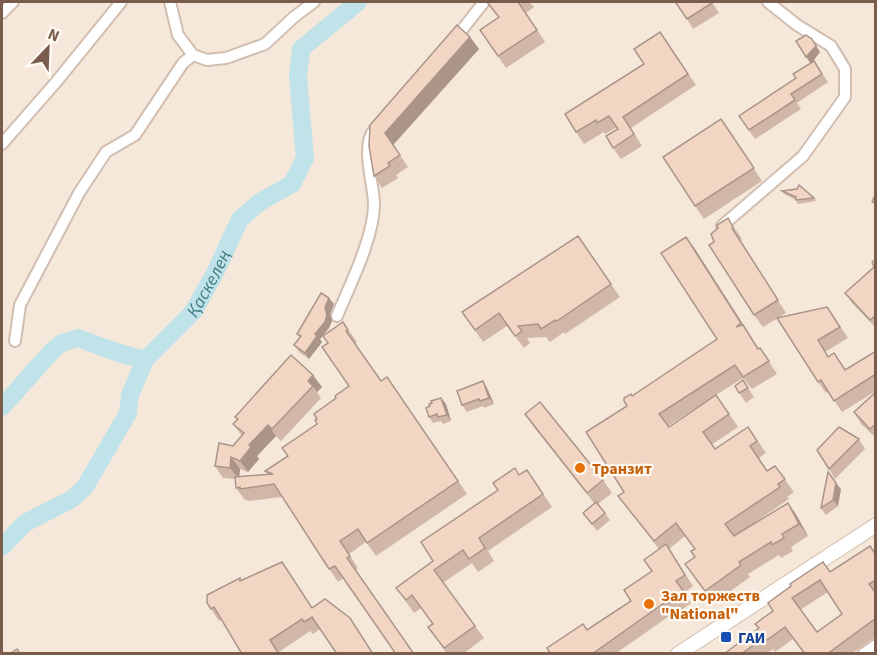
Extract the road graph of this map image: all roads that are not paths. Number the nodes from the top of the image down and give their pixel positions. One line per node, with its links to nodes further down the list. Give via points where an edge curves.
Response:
1 (14, 2): 7 (street)
2 (121, 2): 11 (street)
3 (170, 2): 9 (street, via 178,35)
4 (314, 2): 9 (street, via 265,44 226,58 207,60)
5 (484, 2): 8 (street)
6 (768, 2): 12 (street, via 831,46 845,69 845,97 802,156)
7 (2, 13)
8 (445, 50)
9 (193, 55): 14 (street, via 183,63 135,135 106,152 79,194 20,304)
10 (383, 119): 13 (street, via 370,135 368,149 374,204 371,230)
11 (2, 144)
12 (722, 226)
13 (337, 316)
14 (15, 341)
15 (876, 525): 17 (main road)
16 (876, 645): 18 (street)
17 (678, 654)
18 (863, 654)

